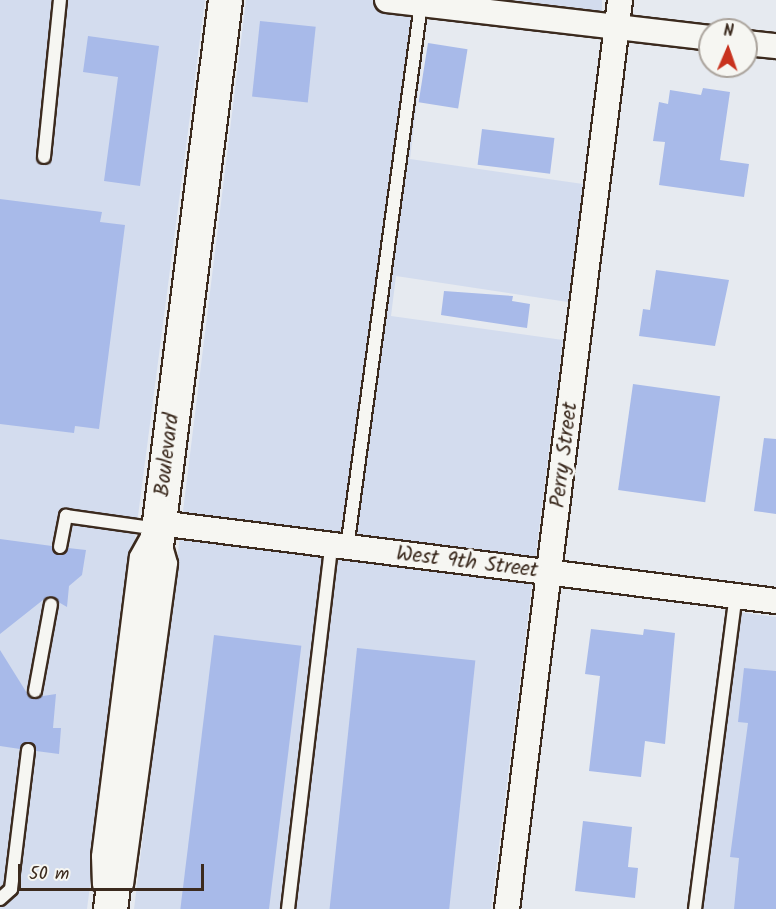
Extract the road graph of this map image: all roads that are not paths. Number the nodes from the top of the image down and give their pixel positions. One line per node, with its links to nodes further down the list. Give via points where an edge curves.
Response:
1 (60, 0): 10 (lane)
2 (225, 0): 11 (main road, Boulevard)
3 (387, 0): 5 (street)
4 (620, 0): 6 (street, Perry Street)
5 (421, 4): 6 (street); 13 (lane)
6 (619, 28): 7 (street); 14 (street, Perry Street)
7 (698, 38)
8 (758, 44): 9 (street)
9 (776, 46)
10 (44, 157)
11 (156, 527): 12 (lane, via 66,516); 13 (street, West 9th Street); 21 (lane, via 136,556 98,856); 22 (main road, Boulevard); 23 (lane, via 171,563 134,862)
12 (60, 547)
13 (339, 547): 14 (street, West 9th Street); 24 (lane)
14 (550, 574): 15 (street, West 9th Street); 25 (street, Perry Street)
15 (736, 595): 16 (street, West 9th Street); 26 (lane)
16 (776, 601)
17 (51, 604): 18 (lane)
18 (35, 691)
19 (28, 750): 20 (lane, via 11,889)
20 (0, 899)
21 (100, 909)
22 (110, 909)
23 (120, 909)
24 (288, 909)
25 (507, 909)
26 (695, 909)

